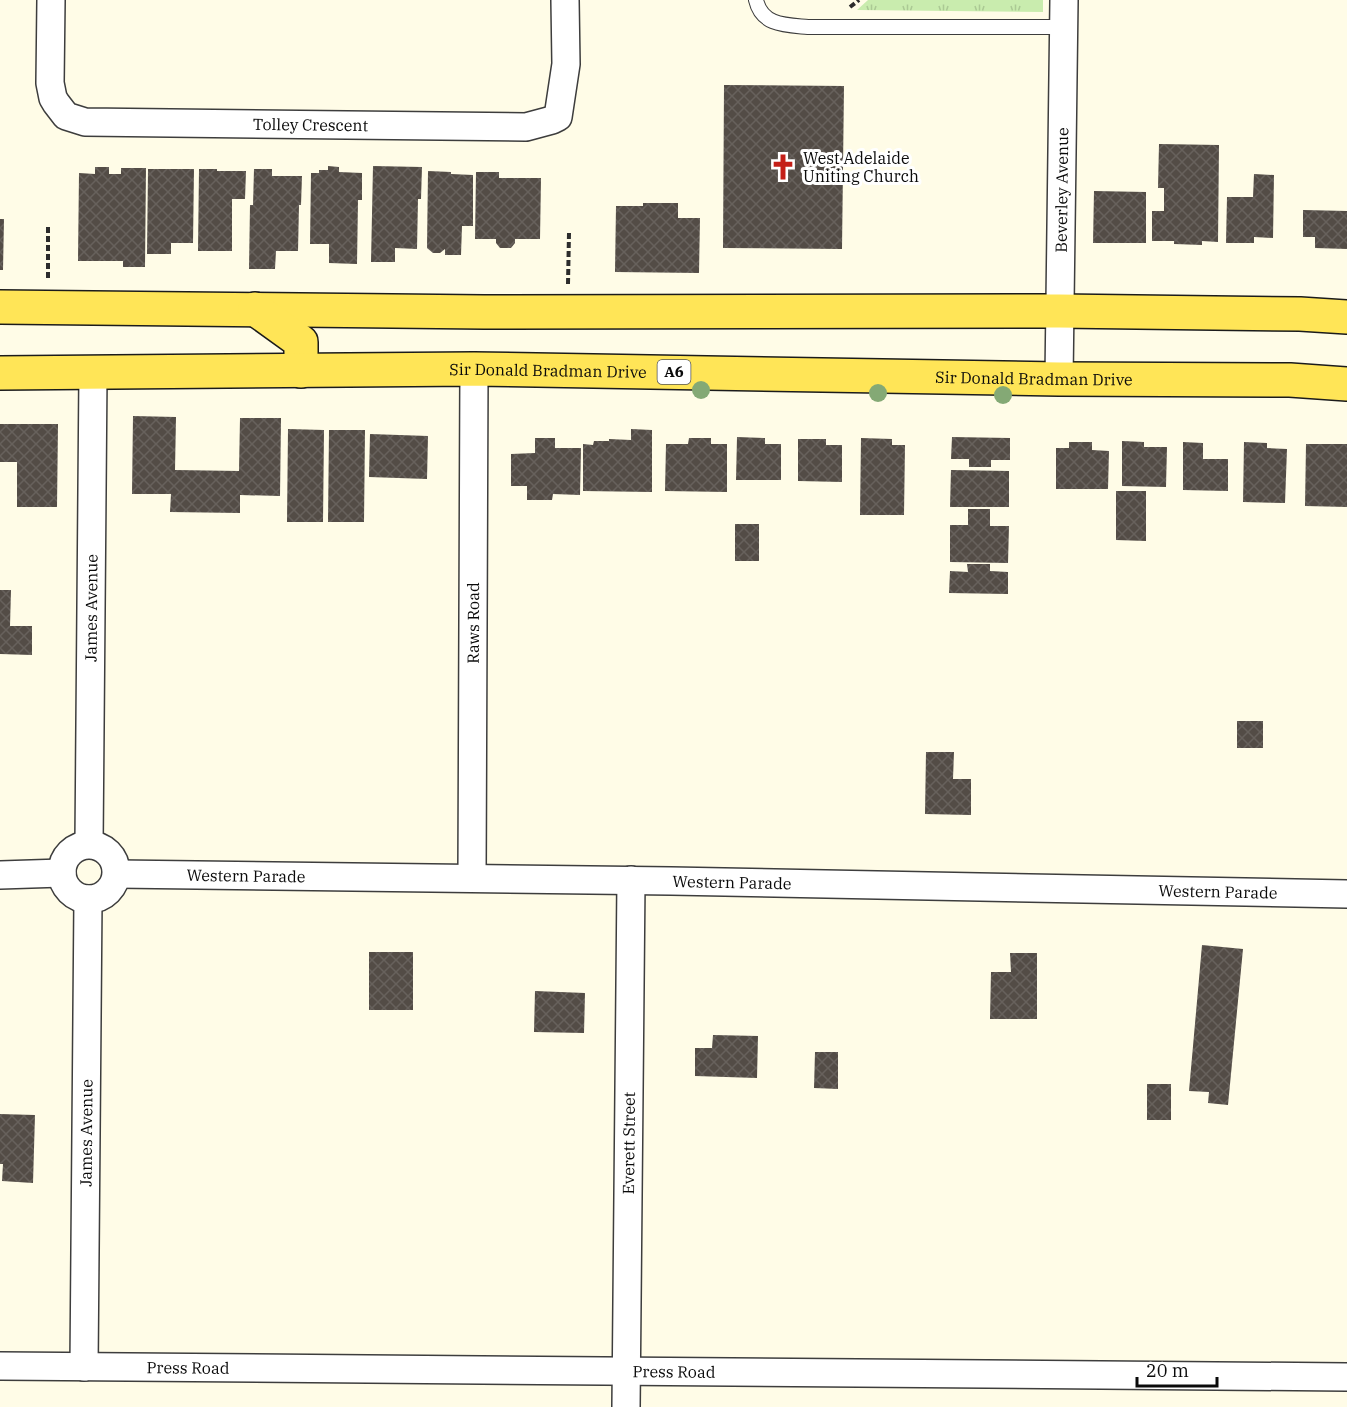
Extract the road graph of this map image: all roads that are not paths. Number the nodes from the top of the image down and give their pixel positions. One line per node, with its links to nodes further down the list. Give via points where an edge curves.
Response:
1 (51, 0): 2 (street, Tolley Crescent, via 53,98 66,116 85,122 526,127 558,117 566,64)
2 (565, 0)
3 (756, 0): 5 (lane, via 767,19 786,25)
4 (1064, 0): 5 (street, Beverley Avenue)
5 (1064, 27): 8 (street, Beverley Avenue)
6 (0, 307): 7 (main road)
7 (255, 309): 8 (main road); 11 (main road, via 301,342)
8 (1059, 311): 9 (main road); 14 (street, Beverley Avenue)
9 (1347, 317)
10 (474, 369): 11 (main road, Sir Donald Bradman Drive / A6); 14 (main road, Sir Donald Bradman Drive / A6); 20 (street, Raws Road)
11 (301, 371): 13 (main road, Sir Donald Bradman Drive / A6)
12 (0, 373): 13 (main road, Sir Donald Bradman Drive / A6)
13 (93, 373): 16 (street, James Avenue)
14 (1059, 379): 15 (main road, Sir Donald Bradman Drive / A6, via 1290,380)
15 (1347, 384)
16 (89, 844): 17 (street, via 73,849 63,863); 18 (street, via 97,845 112,857)
17 (62, 873): 19 (street); 23 (street, via 66,886 78,897)
18 (117, 874): 20 (street, Western Parade); 23 (street, via 114,885 102,896)
19 (0, 875)
20 (472, 878): 21 (street, Western Parade)
21 (631, 880): 22 (street, Western Parade); 26 (street, Everett Street)
22 (1347, 894)
23 (88, 899): 25 (street, James Avenue)
24 (0, 1366): 25 (street, Press Road)
25 (84, 1367): 26 (street, Press Road)
26 (626, 1371): 27 (street, Press Road); 28 (street, Everett Street)
27 (1347, 1377)
28 (626, 1407)

